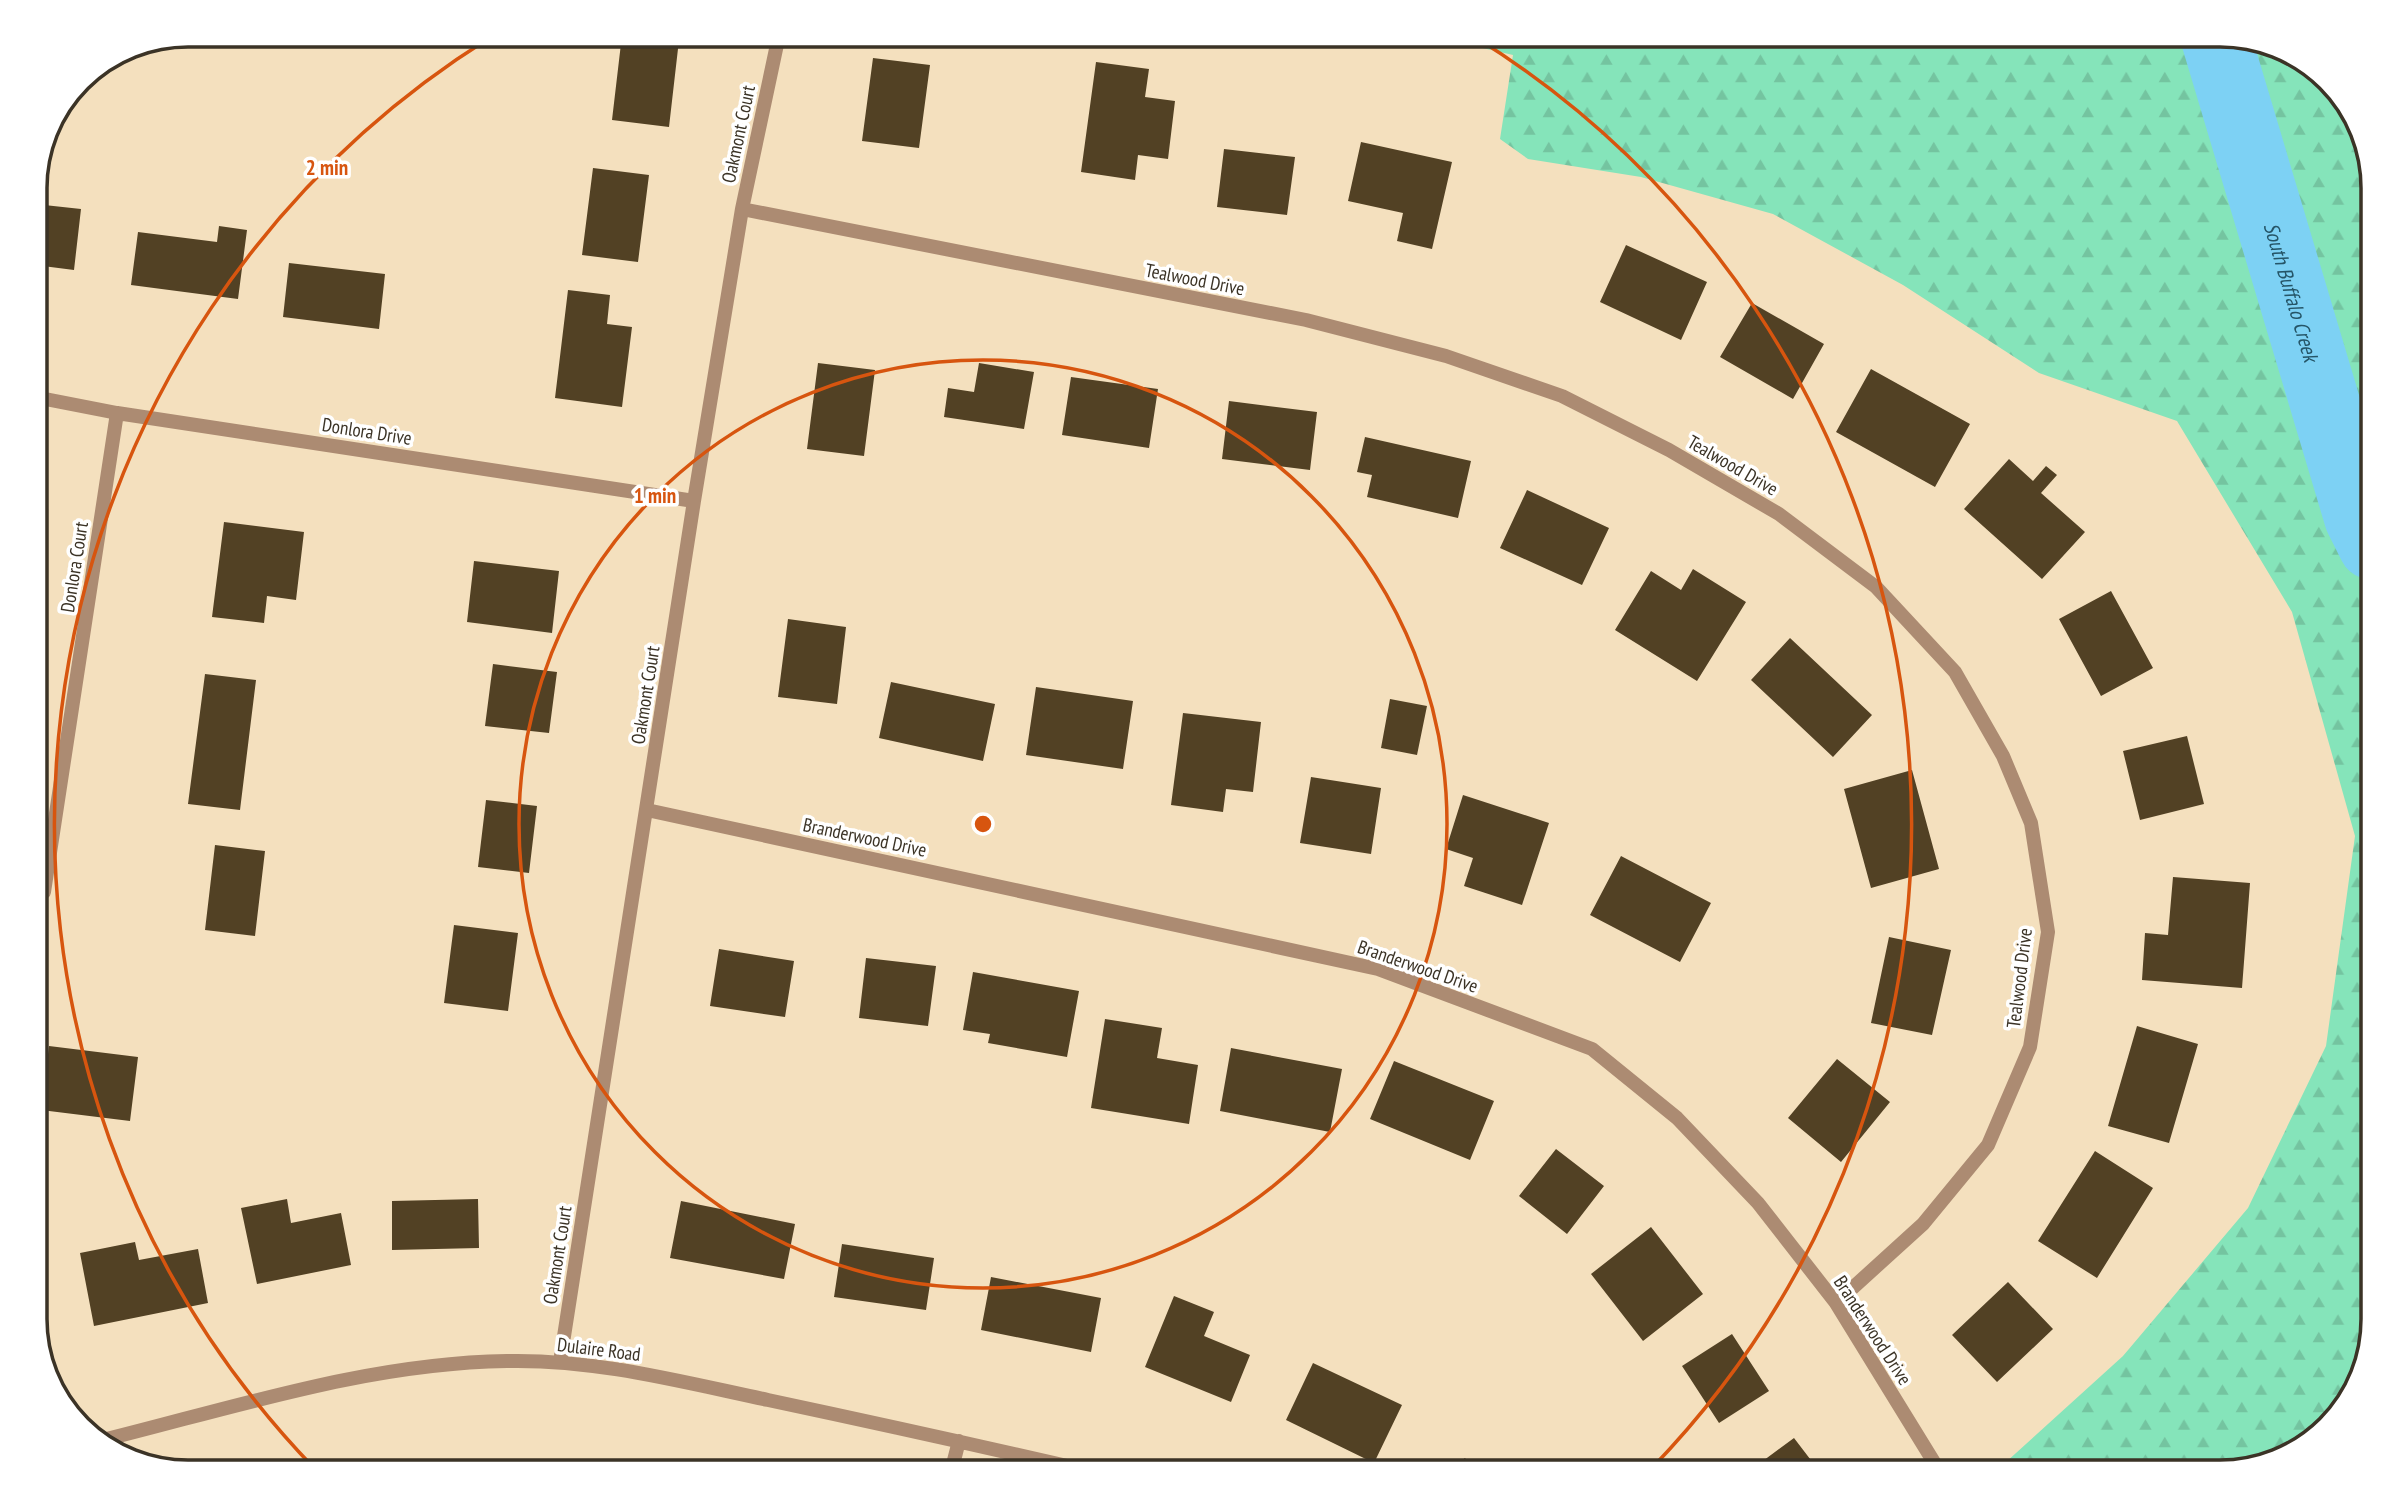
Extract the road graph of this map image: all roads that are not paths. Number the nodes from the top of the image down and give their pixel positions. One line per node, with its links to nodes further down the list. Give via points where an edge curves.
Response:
1 (776, 47): 2 (street, Oakmont Court)
2 (742, 209): 5 (street, Oakmont Court); 8 (street, Tealwood Drive, via 1306,320 1446,356 1562,396 1669,450 1779,514 1876,587 1955,672 2003,756 2031,823 2048,932 2030,1047 1988,1145 1923,1224)
3 (48, 400): 4 (street, Donlora Drive)
4 (117, 413): 5 (street, Donlora Drive); 7 (street, Donlora Court)
5 (694, 501): 6 (street, Oakmont Court)
6 (647, 810): 8 (street, Branderwood Drive, via 1378,969 1592,1049 1704,1146 1758,1203); 9 (street, Oakmont Court)
7 (48, 866)
8 (1836, 1303): 14 (street, Branderwood Drive)
9 (560, 1362): 10 (street, Dulaire Road, via 456,1364 390,1372); 11 (street, Dulaire Road, via 618,1368)
10 (113, 1438)
11 (959, 1441): 12 (street); 13 (street, Dulaire Road)
12 (954, 1460)
13 (1041, 1460)
14 (1933, 1460)

